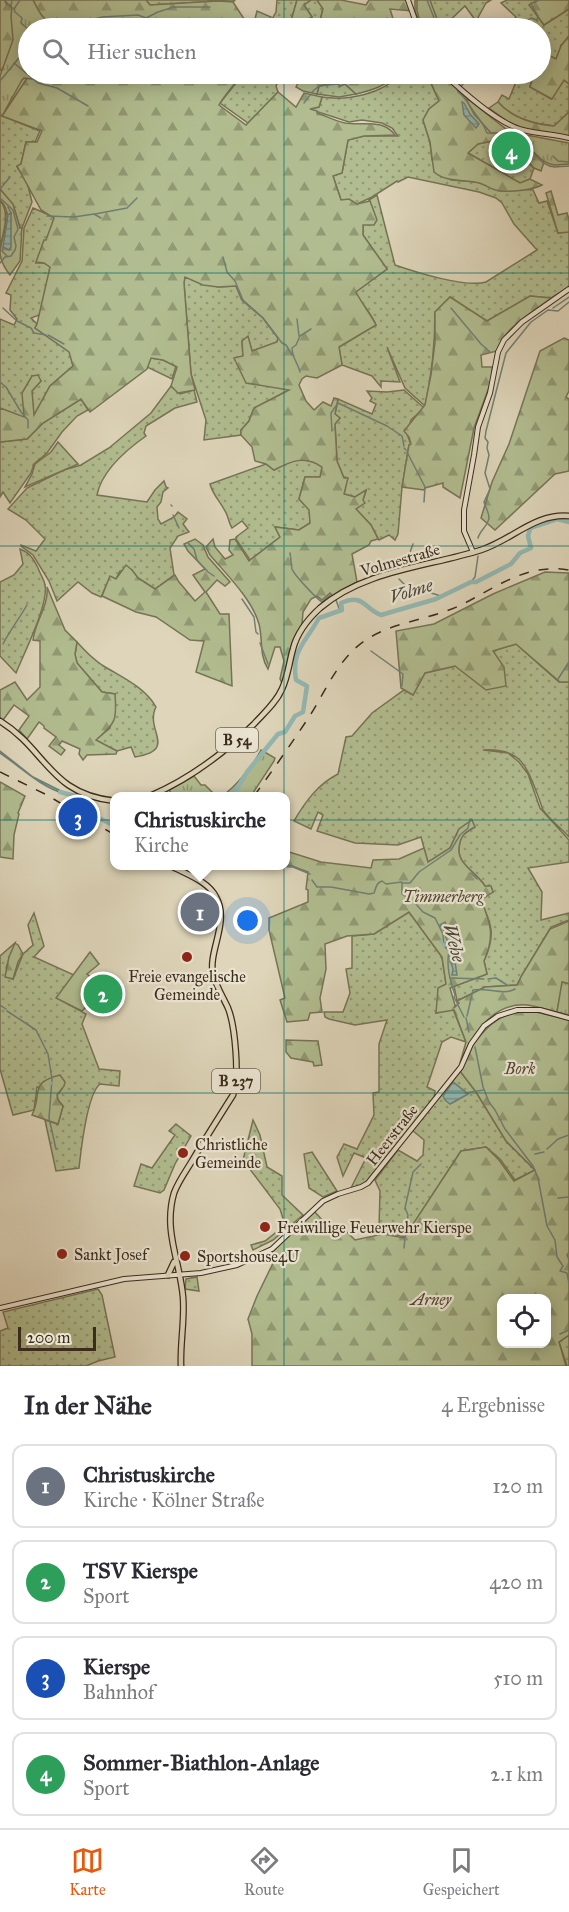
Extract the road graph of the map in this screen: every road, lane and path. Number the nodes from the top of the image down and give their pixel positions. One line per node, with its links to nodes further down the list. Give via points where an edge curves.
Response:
1 (408, 0): 2 (main road)
2 (414, 18)
3 (455, 84): 4 (main road, via 510,125)
4 (569, 138)
5 (569, 288): 7 (main road, via 522,322 498,352 478,427 464,510 464,531)
6 (569, 516): 7 (main road, Volmestraße / B 54, via 542,519)
7 (473, 552): 9 (main road, Volmestraße / B 54, via 366,580 333,598 300,631 284,686 265,712 212,762)
8 (0, 722): 10 (main road, via 18,734 63,783 89,796)
9 (160, 792)
10 (110, 800)
11 (179, 870): 13 (main road, B 237, via 202,882 219,903 220,934 213,971 231,1016 236,1083 233,1095 174,1192 170,1227)
12 (569, 1018): 15 (main road, Heerstraße, via 526,1009 510,1011 492,1020 478,1032 461,1066 368,1183 323,1201 279,1243 254,1259 226,1269)
13 (175, 1259): 14 (main road); 15 (main road, B 237)
14 (168, 1275): 15 (main road, Heerstraße); 16 (main road, Heerstraße, via 124,1280)
15 (179, 1275): 17 (main road, B 237, via 183,1304)
16 (0, 1308)
17 (181, 1366)

